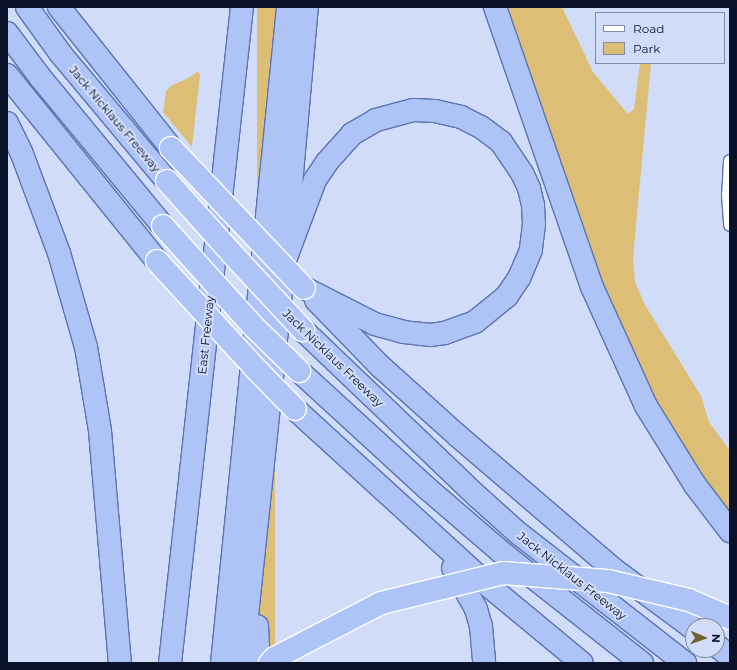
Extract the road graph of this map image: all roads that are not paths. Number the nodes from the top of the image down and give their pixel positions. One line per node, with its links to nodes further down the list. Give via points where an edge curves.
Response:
1 (27, 7): 28 (highway, Jack Nicklaus Freeway, bridge, via 65,59 167,181 303,330 518,533)
2 (59, 7): 13 (highway, bridge, via 171,148)
3 (242, 7): 20 (highway, East Freeway)
4 (288, 7): 21 (highway)
5 (307, 7): 12 (highway)
6 (495, 7): 16 (highway, via 598,301 646,406 695,485)
7 (7, 33): 27 (highway, Jack Nicklaus Freeway, bridge, via 163,226 248,320 299,371 428,489 506,556)
8 (7, 75): 14 (highway, bridge, via 157,261 255,368 295,409)
9 (7, 123): 19 (highway, via 22,154 59,253 86,347 100,431)
10 (730, 161): 11 (street)
11 (730, 225)
12 (284, 263): 13 (highway, via 315,180 352,134 376,120 414,110 435,111 461,117 481,127 501,142 522,173 533,205 531,250 520,278 507,296 475,322 445,333 431,335 404,332 375,324); 15 (highway)
13 (304, 288): 18 (highway, via 380,366 458,436 613,569)
14 (410, 515): 25 (highway, via 447,558 476,609 481,626); 26 (highway, via 490,587)
15 (257, 529): 22 (highway); 23 (highway)
16 (730, 531)
17 (730, 618): 24 (highway, bridge, via 690,600 608,581 503,574 381,603 275,658)
18 (685, 622)
19 (120, 663)
20 (170, 663)
21 (222, 663)
22 (242, 663)
23 (259, 663)
24 (270, 663)
25 (484, 663)
26 (582, 663)
27 (642, 663)
28 (684, 663)

